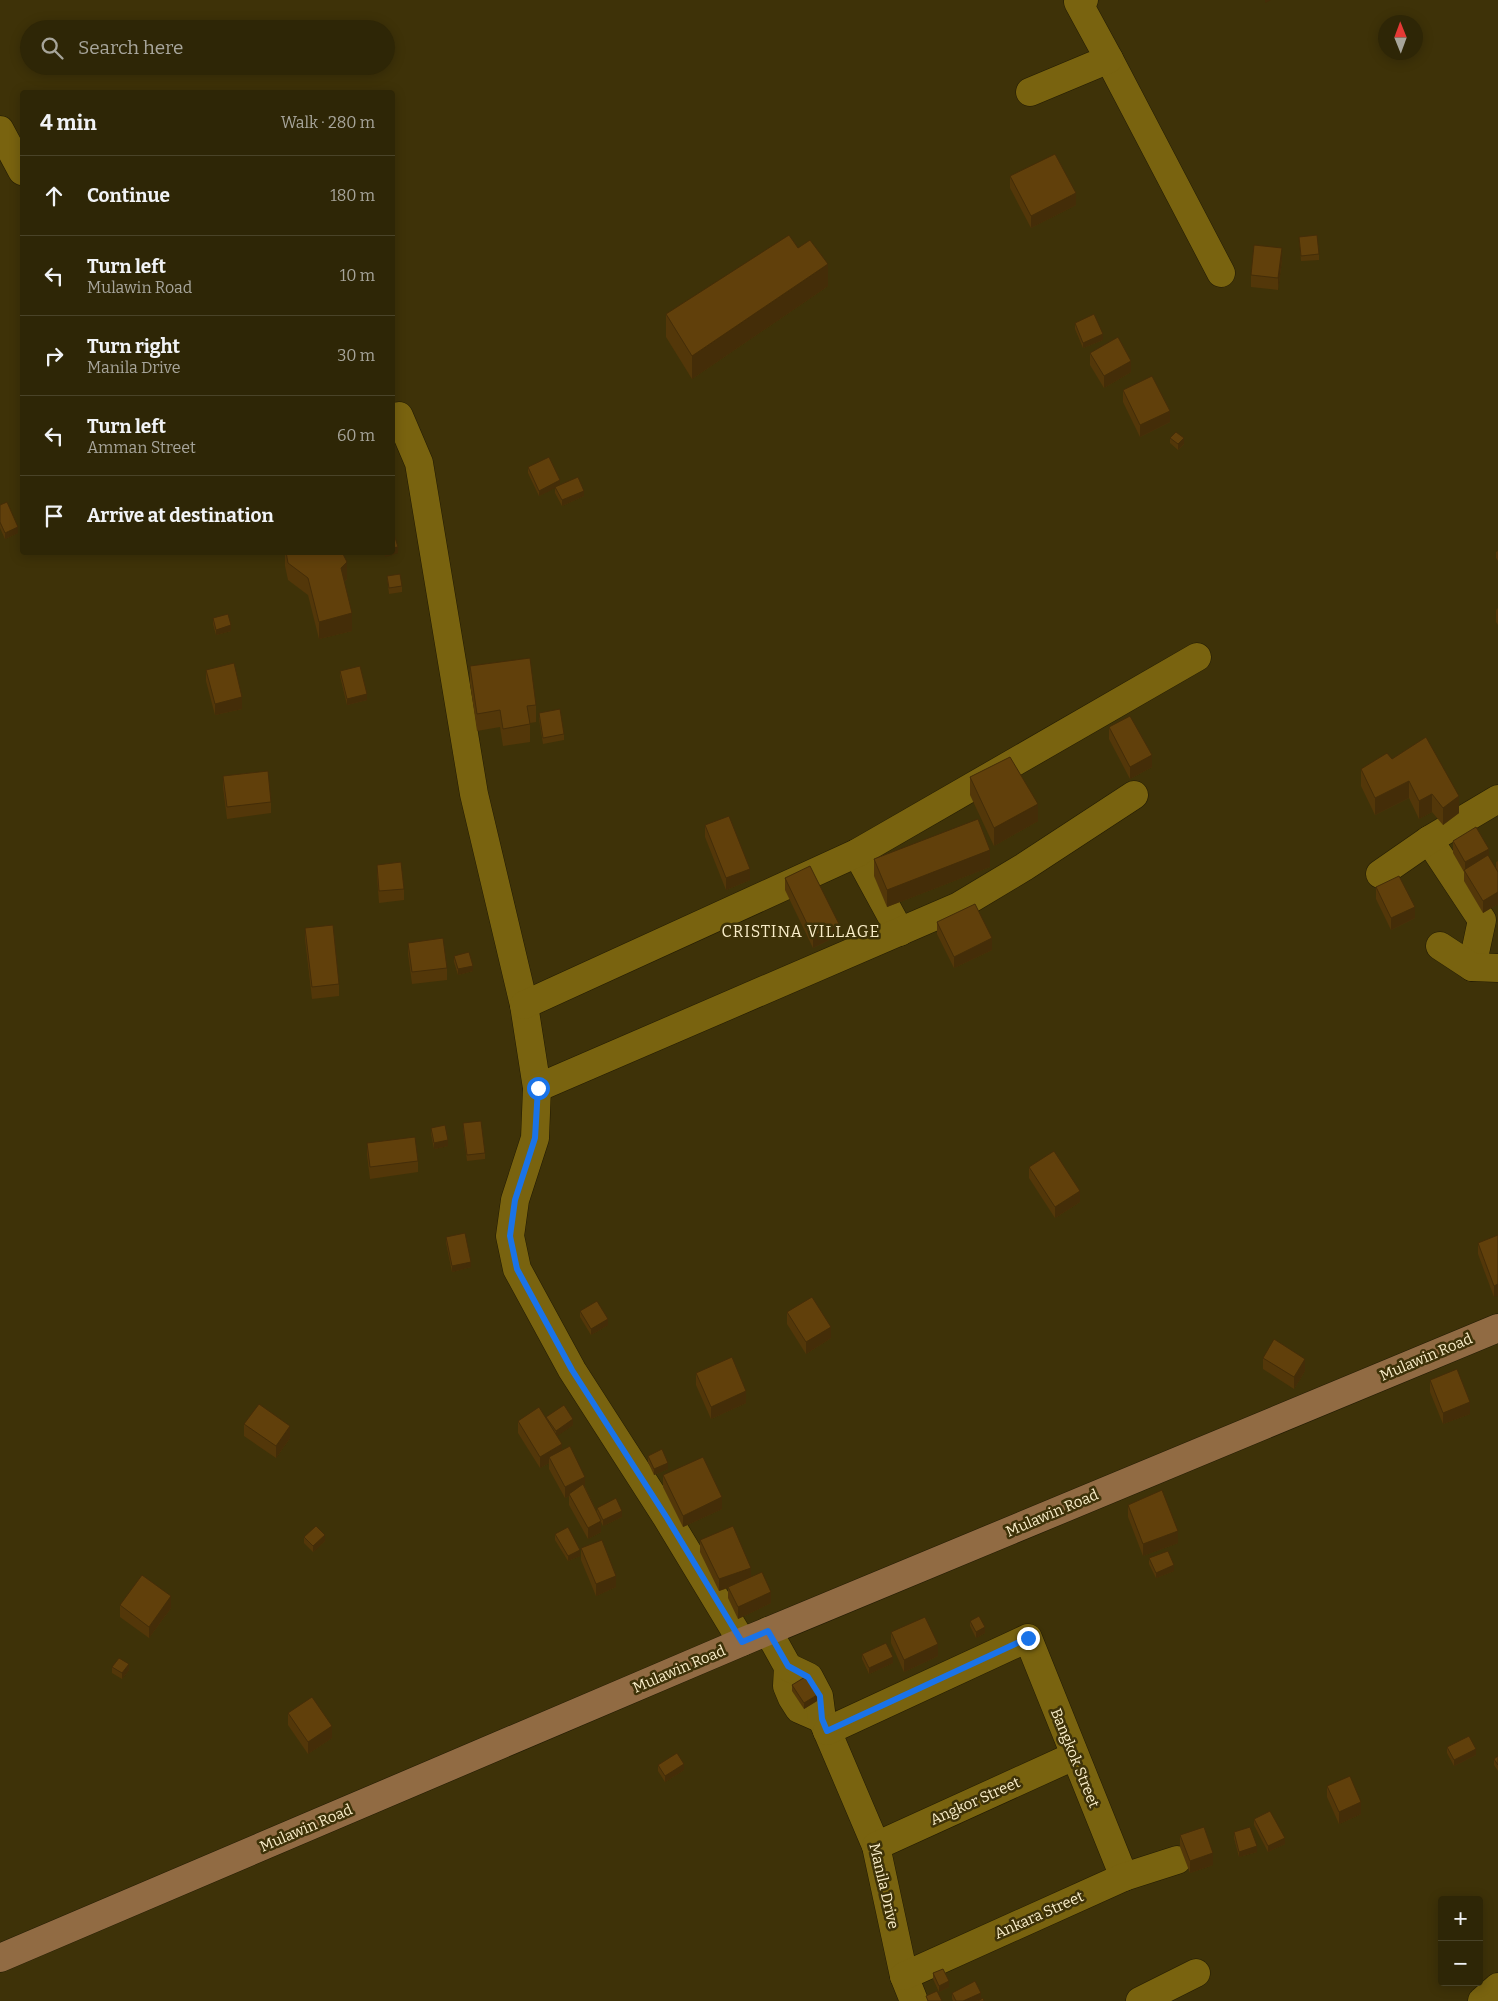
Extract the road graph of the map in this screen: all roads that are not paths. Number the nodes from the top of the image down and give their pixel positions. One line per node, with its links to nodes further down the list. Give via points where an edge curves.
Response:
1 (1084, 0): 2 (street, via 1078,2)
2 (1109, 59): 3 (street); 6 (street)
3 (1030, 92)
4 (0, 130): 5 (street)
5 (20, 167)
6 (1221, 273)
7 (395, 417): 18 (street, via 399,416 419,463 474,794)
8 (1197, 657): 12 (street)
9 (1134, 794): 15 (street, via 959,906)
10 (1498, 800): 11 (street)
11 (1429, 840): 13 (street); 14 (street)
12 (857, 854): 15 (street); 18 (street)
13 (1380, 874)
14 (1490, 917): 17 (street)
15 (900, 932): 19 (street)
16 (1440, 946): 17 (street)
17 (1485, 967)
18 (524, 1005): 19 (street)
19 (538, 1088): 22 (street, via 535,1138 515,1200 510,1236 517,1269 572,1370)
20 (1498, 1328): 21 (main road, Mulawin Road)
21 (768, 1631): 22 (main road, Mulawin Road); 23 (street, Manila Drive, via 788,1666 808,1677 820,1696)
22 (742, 1642): 28 (main road, Mulawin Road)
23 (824, 1725): 24 (street, Bangkok Street, via 1028,1638); 25 (street, Manila Drive)
24 (1074, 1756): 25 (street, Angkor Street); 27 (street, Bangkok Street)
25 (876, 1846): 30 (street, Manila Drive)
26 (1177, 1860): 27 (street, Ankara Street)
27 (1124, 1877): 30 (street, Ankara Street)
28 (0, 1958)
29 (1196, 1973): 33 (street)
30 (904, 1976): 32 (street, Manila Drive)
31 (1498, 1987): 34 (street)
32 (914, 2001)
33 (1140, 2001)
34 (1482, 2001)

